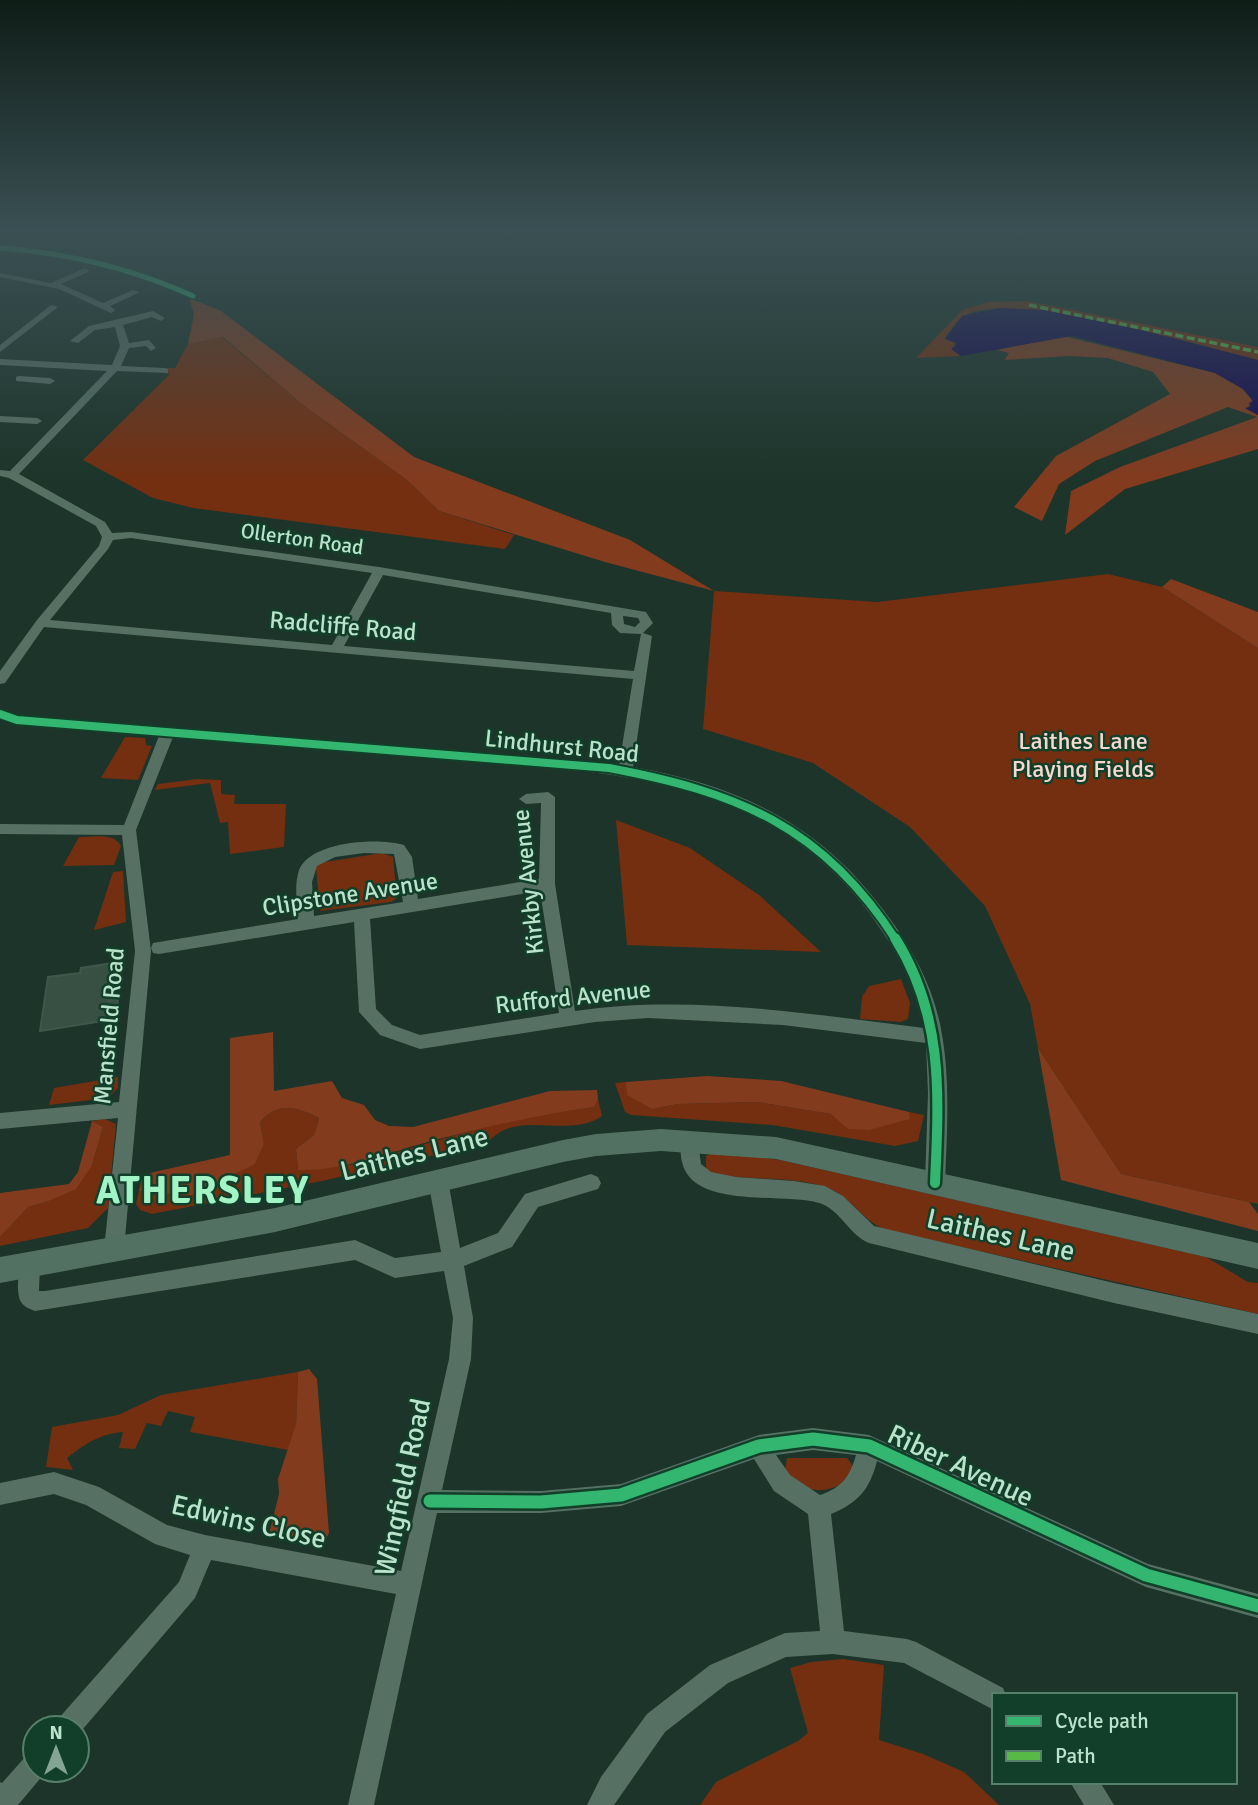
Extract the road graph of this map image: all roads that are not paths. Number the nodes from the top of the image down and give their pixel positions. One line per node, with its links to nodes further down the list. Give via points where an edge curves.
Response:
1 (46, 313): 7 (street)
2 (160, 318): 3 (street, via 153,314)
3 (118, 324): 4 (street, via 92,328); 5 (street)
4 (75, 341)
5 (125, 345): 6 (street, via 149,343); 10 (street)
6 (150, 348)
7 (0, 349)
8 (0, 362): 9 (street)
9 (50, 365): 10 (street); 13 (street)
10 (115, 368): 11 (street); 17 (street)
11 (165, 371)
12 (19, 379): 13 (street)
13 (35, 380): 14 (street)
14 (50, 381)
15 (0, 419): 16 (street)
16 (37, 421)
17 (6, 474): 18 (street, via 100,524)
18 (108, 537): 19 (street, Ollerton Road, via 131,535); 21 (street)
19 (379, 571): 20 (street, Ollerton Road); 23 (street)
20 (617, 612)
21 (41, 623): 23 (street, Radcliffe Road); 25 (street)
22 (646, 636): 24 (street)
23 (337, 648): 24 (street, Radcliffe Road)
24 (640, 676): 28 (street)
25 (0, 680)
26 (0, 714): 27 (street, Lindhurst Road, via 17,720)
27 (168, 732): 28 (street, Lindhurst Road); 31 (street, Mansfield Road)
28 (625, 771): 38 (street, Lindhurst Road, via 675,780 732,801 782,825 836,864 896,939 916,975)
29 (526, 799): 32 (street, Kirkby Avenue, via 548,797)
30 (0, 829): 31 (street)
31 (129, 830): 39 (street, Mansfield Road, via 143,951)
32 (547, 884): 33 (street, Clipstone Avenue); 37 (street, Kirkby Avenue)
33 (411, 906): 34 (street, Clipstone Avenue); 35 (street, via 399,849 385,845 325,854 310,862 306,871)
34 (362, 914): 35 (street, Clipstone Avenue); 37 (street, Rufford Avenue, via 368,1012 386,1030 420,1042)
35 (306, 924): 36 (street, Clipstone Avenue)
36 (159, 948)
37 (568, 1019): 38 (street, Rufford Avenue, via 648,1011 706,1013)
38 (934, 1037): 44 (street, Lindhurst Road, via 939,1102)
39 (127, 1109): 40 (street); 45 (street, Mansfield Road)
40 (0, 1121)
41 (690, 1141): 42 (main road, Laithes Lane, via 596,1145); 44 (main road, Laithes Lane, via 776,1148); 50 (street, Laithes Lane, via 691,1164 705,1181 824,1195 869,1234)
42 (438, 1180): 45 (main road, Laithes Lane, via 275,1220); 47 (street, Wingfield Road)
43 (591, 1183): 47 (street, via 532,1200 504,1240)
44 (935, 1183): 46 (main road, Laithes Lane)
45 (114, 1249): 48 (main road, Laithes Lane)
46 (1258, 1256)
47 (451, 1258): 48 (street, via 398,1269 355,1250 44,1301 29,1297); 54 (street, Wingfield Road, via 463,1318 460,1359)
48 (30, 1264): 49 (main road, Laithes Lane)
49 (0, 1270)
50 (1258, 1324)
51 (759, 1446): 52 (street, Riber Avenue, via 813,1439); 54 (street, Riber Avenue, via 621,1494 541,1502); 55 (street, via 777,1480)
52 (869, 1446): 55 (street, via 862,1479 842,1500); 58 (street, Riber Avenue, via 1146,1576)
53 (0, 1494): 56 (street, Edwins Close, via 54,1483 91,1495 163,1536)
54 (430, 1501): 57 (street, Wingfield Road)
55 (819, 1507): 59 (street)
56 (205, 1548): 57 (street, Edwins Close); 61 (street, via 187,1590)
57 (411, 1585): 65 (street, Wingfield Road)
58 (1258, 1606)
59 (833, 1642): 60 (street, via 907,1651); 66 (street, via 785,1645 719,1674 656,1723)
60 (992, 1696)
61 (79, 1714)
62 (21, 1781): 64 (street)
63 (1085, 1784): 67 (street)
64 (4, 1800)
65 (361, 1805)
66 (600, 1805)
67 (1101, 1805)

